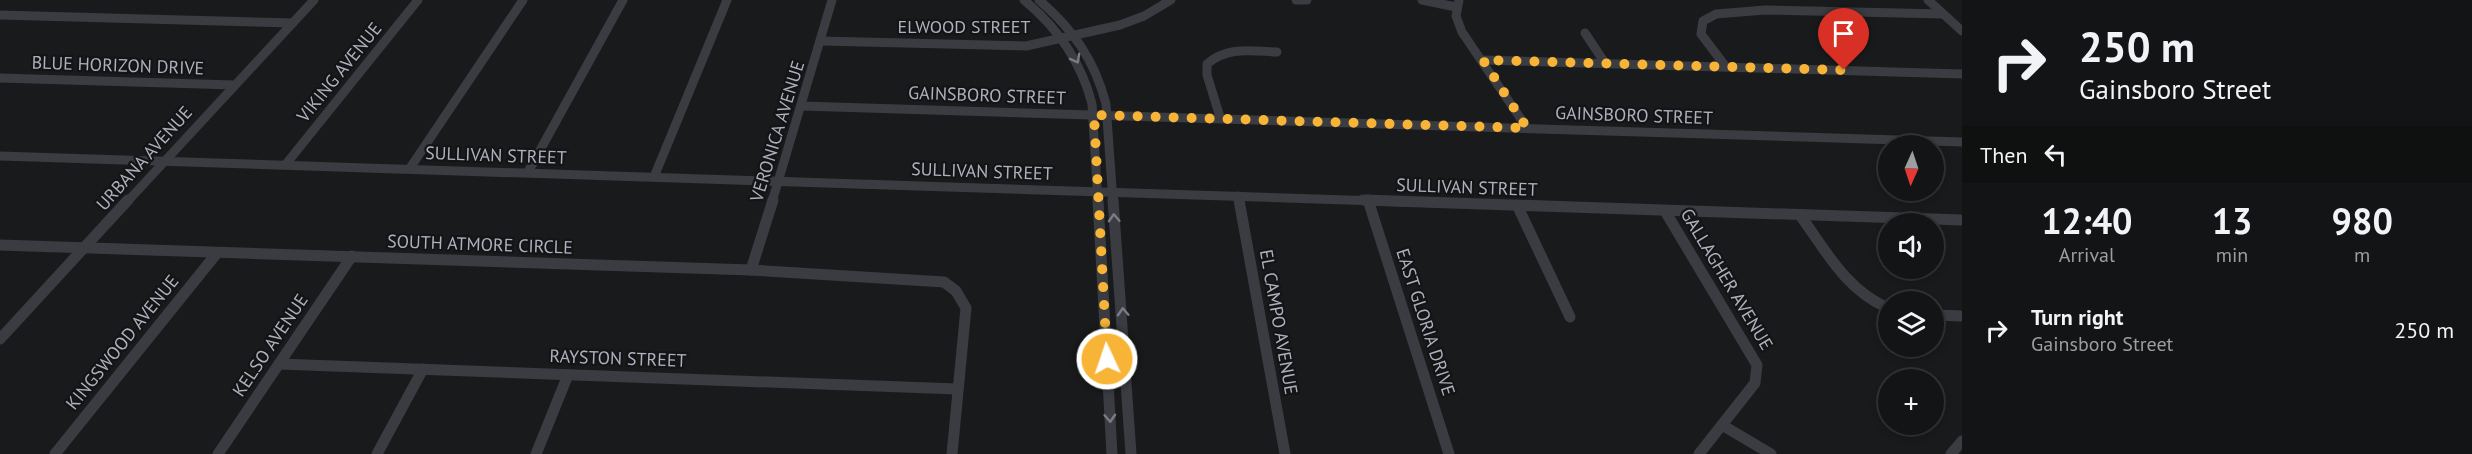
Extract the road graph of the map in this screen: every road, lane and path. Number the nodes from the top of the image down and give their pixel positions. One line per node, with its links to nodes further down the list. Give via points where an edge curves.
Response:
1 (314, 0): 18 (street, URBANA AVENUE)
2 (418, 0): 39 (street, VIKING AVENUE)
3 (523, 0): 40 (street)
4 (623, 0): 41 (street)
5 (727, 0): 42 (street)
6 (832, 0): 23 (street, VERONICA AVENUE)
7 (1024, 0): 22 (street)
8 (1039, 0): 21 (street)
9 (1171, 0): 14 (street, ELWOOD STREET)
10 (1296, 0): 11 (street)
11 (1307, 0)
12 (1422, 0): 15 (street)
13 (1928, 0): 16 (street)
14 (1158, 3): 21 (street, ELWOOD STREET, via 1144,16)
15 (1457, 4): 25 (street, via 1462,32)
16 (1943, 14): 19 (street); 27 (street, via 1765,10 1716,14 1703,21 1701,34)
17 (0, 15): 18 (street)
18 (293, 23): 30 (street, URBANA AVENUE)
19 (1962, 31)
20 (1585, 33): 26 (street)
21 (1074, 35): 22 (street, ELWOOD STREET); 33 (street, via 1096,71)
22 (1063, 38): 23 (street, ELWOOD STREET, via 1026,46); 32 (street, one-way to 32, via 1085,77)
23 (821, 41): 31 (street, VERONICA AVENUE)
24 (1277, 52): 34 (street, via 1226,52 1212,58 1207,64 1207,75)
25 (1483, 60): 26 (street); 35 (street)
26 (1605, 63): 27 (street)
27 (1726, 67): 28 (street)
28 (1962, 74)
29 (0, 78): 30 (street, BLUE HORIZON DRIVE)
30 (234, 85): 38 (street, URBANA AVENUE)
31 (802, 106): 32 (street, GAINSBORO STREET); 43 (street, VERONICA AVENUE)
32 (1094, 115): 33 (street, GAINSBORO STREET); 44 (street)
33 (1108, 115): 34 (street, GAINSBORO STREET); 45 (street)
34 (1220, 117): 35 (street, GAINSBORO STREET)
35 (1527, 128): 36 (street, GAINSBORO STREET)
36 (1962, 142)
37 (0, 156): 38 (street, SULLIVAN STREET)
38 (164, 162): 39 (street, SULLIVAN STREET); 53 (street, URBANA AVENUE)
39 (286, 164): 40 (street, SULLIVAN STREET)
40 (410, 168): 41 (street, SULLIVAN STREET)
41 (528, 172): 42 (street, SULLIVAN STREET)
42 (654, 177): 43 (street, SULLIVAN STREET)
43 (779, 181): 44 (street, SULLIVAN STREET); 56 (street, VERONICA AVENUE)
44 (1098, 191): 45 (street, SULLIVAN STREET); 73 (street, one-way to 73)
45 (1113, 192): 46 (street, SULLIVAN STREET); 74 (street, one-way to 45)
46 (1238, 196): 47 (street, SULLIVAN STREET); 75 (street, EL CAMPO AVENUE)
47 (1368, 200): 48 (street, SULLIVAN STREET); 76 (street, EAST GLORIA DRIVE)
48 (1517, 206): 49 (street, SULLIVAN STREET); 60 (street)
49 (1665, 211): 50 (street, SULLIVAN STREET); 66 (street, GALLAGHER AVENUE, via 1757,365 1755,383)
50 (1800, 215): 51 (street, SULLIVAN STREET); 57 (street, via 1856,290)
51 (1962, 220)
52 (0, 245): 53 (street, SOUTH ATMORE CIRCLE)
53 (86, 248): 54 (street, SOUTH ATMORE CIRCLE); 61 (street, URBANA AVENUE)
54 (217, 253): 55 (street, SOUTH ATMORE CIRCLE); 68 (street, KINGSWOOD AVENUE)
55 (352, 256): 56 (street, SOUTH ATMORE CIRCLE); 62 (street, KELSO AVENUE)
56 (751, 270): 65 (street, SOUTH ATMORE CIRCLE, via 944,282 956,291 966,308)
57 (1878, 304)
58 (1944, 315): 59 (street)
59 (1962, 316)
60 (1570, 317)
61 (0, 339)
62 (279, 364): 63 (street, RAYSTON STREET); 69 (street, KELSO AVENUE)
63 (423, 369): 64 (street, RAYSTON STREET); 70 (street)
64 (568, 375): 65 (street, RAYSTON STREET); 71 (street)
65 (957, 389): 72 (street)
66 (1722, 425): 77 (street, GALLAGHER AVENUE); 78 (street)
67 (1962, 441): 79 (street)
68 (55, 454)
69 (218, 454)
70 (377, 454)
71 (536, 454)
72 (951, 454)
73 (1112, 454)
74 (1131, 454)
75 (1285, 454)
76 (1449, 454)
77 (1699, 454)
78 (1771, 454)
79 (1950, 454)

